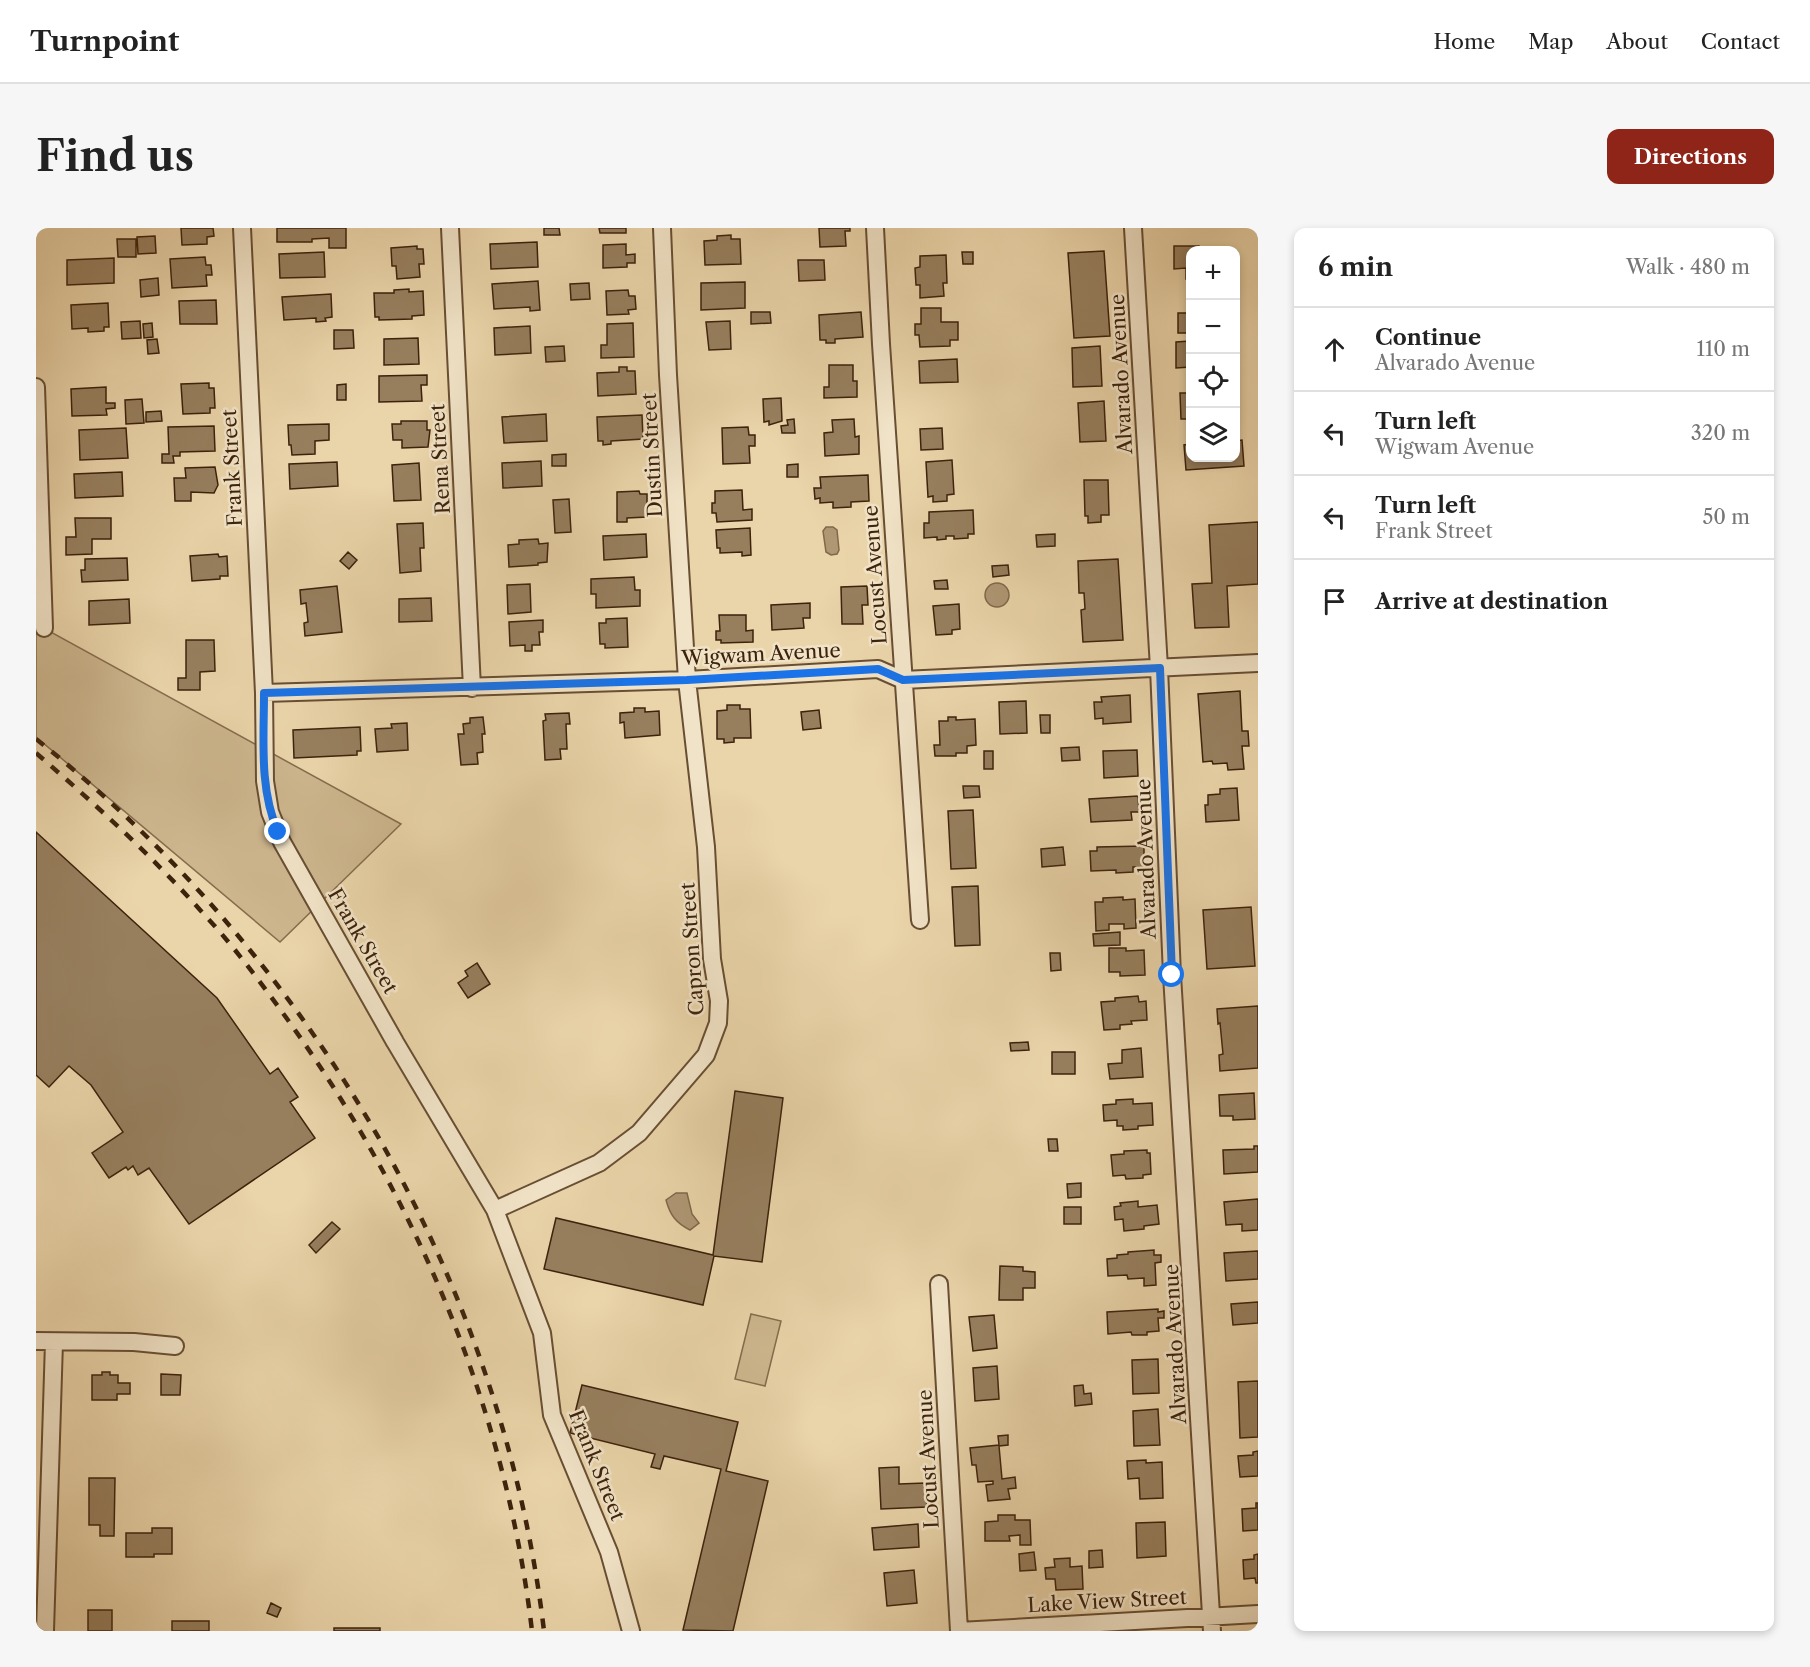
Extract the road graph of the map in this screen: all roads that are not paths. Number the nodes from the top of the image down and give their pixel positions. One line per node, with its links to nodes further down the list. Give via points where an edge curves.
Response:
1 (242, 228): 13 (street, Frank Street)
2 (450, 228): 12 (street, Rena Street)
3 (662, 228): 10 (street, Dustin Street)
4 (875, 228): 11 (street, Locust Avenue)
5 (1133, 228): 9 (street, Alvarado Avenue)
6 (36, 387): 7 (street)
7 (44, 628)
8 (1258, 663): 9 (street, Wigwam Avenue)
9 (1160, 668): 11 (street, Wigwam Avenue); 22 (street, Alvarado Avenue, via 1172,975)
10 (687, 680): 11 (street, Wigwam Avenue, via 878,669); 12 (street, Wigwam Avenue); 15 (street, Capron Street, via 719,1001 715,1034 697,1066 633,1139 599,1163)
11 (903, 680): 14 (street, Locust Avenue)
12 (472, 688): 13 (street, Wigwam Avenue)
13 (264, 693): 15 (street, Frank Street, via 266,790 282,842)
14 (920, 920)
15 (495, 1210): 24 (street, Frank Street, via 542,1333 552,1415 609,1552)
16 (939, 1284): 25 (street, Locust Avenue)
17 (36, 1341): 18 (street)
18 (54, 1342): 19 (street); 20 (street)
19 (175, 1346)
20 (41, 1577): 23 (street)
21 (1258, 1614): 22 (street, Lake View Street)
22 (1212, 1623): 25 (street, Lake View Street)
23 (45, 1631)
24 (631, 1631)
25 (959, 1631)

